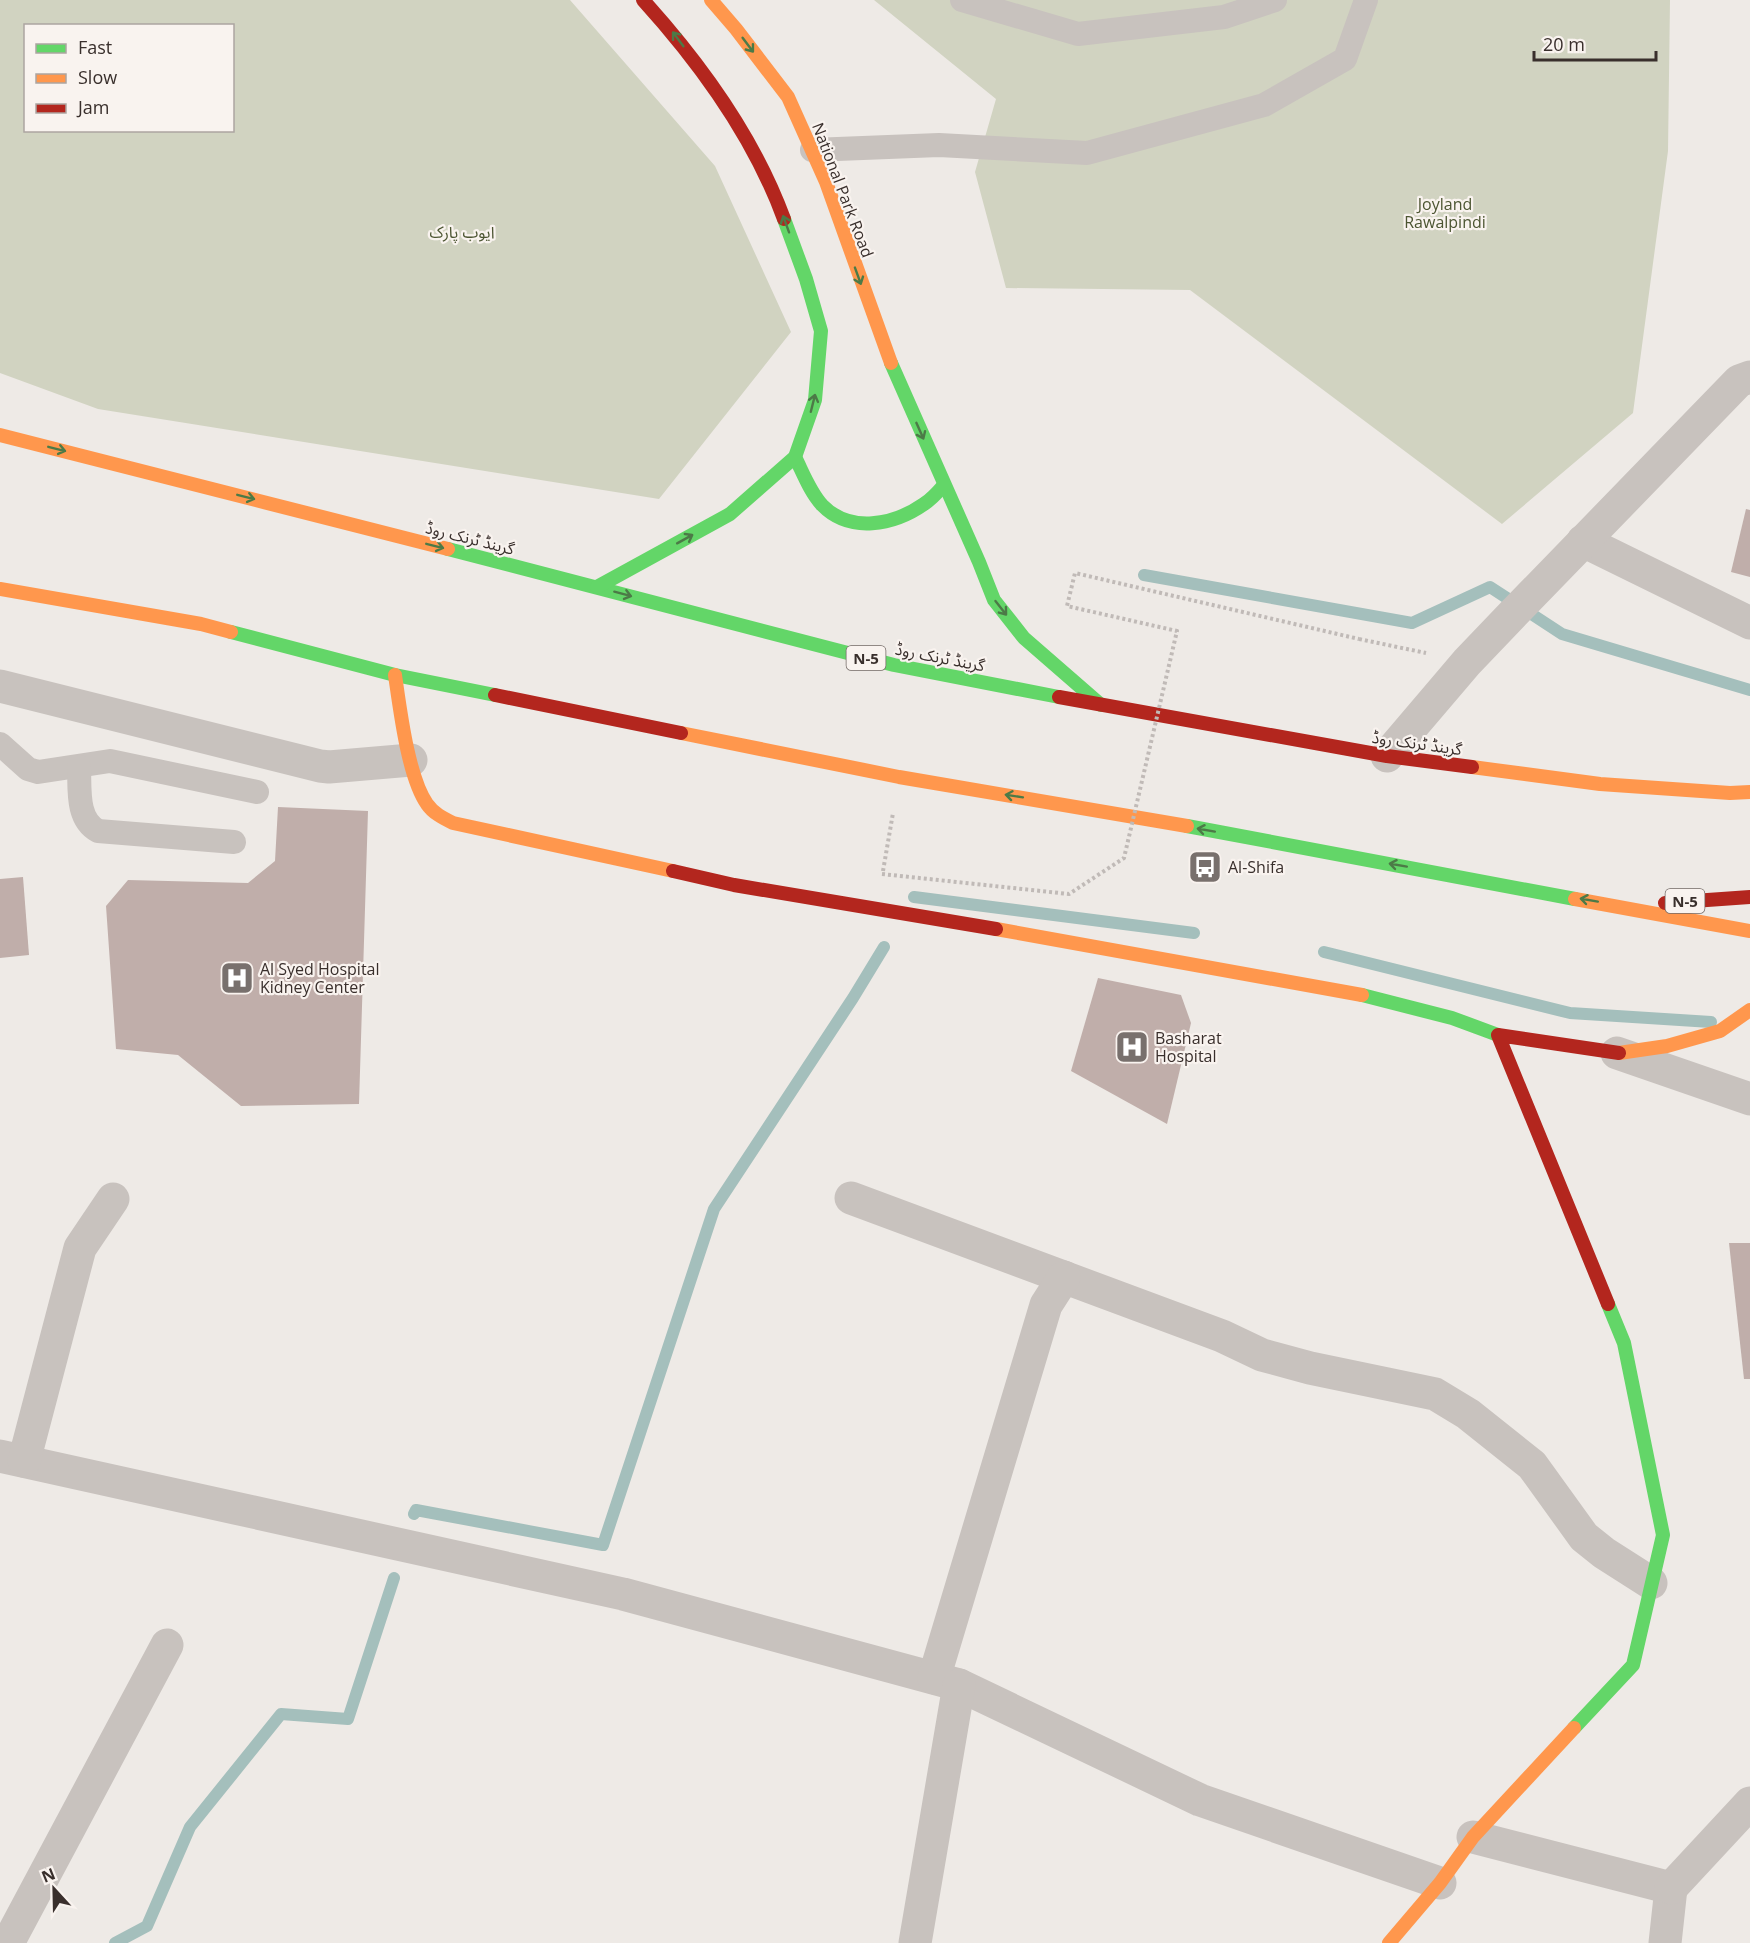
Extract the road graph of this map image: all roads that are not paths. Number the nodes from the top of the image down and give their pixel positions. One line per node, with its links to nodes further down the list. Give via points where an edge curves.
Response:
1 (643, 0): 9 (main road, one-way to 1, via 815,400 821,331 806,279 775,194 733,116 674,34)
2 (711, 0): 6 (main road, National Park Road, one-way to 6, via 788,97)
3 (962, 0): 4 (lane, via 1078,34 1224,17)
4 (1275, 0)
5 (1366, 0): 6 (lane, via 1345,59 1264,105 1087,153 939,145)
6 (812, 150): 10 (main road, National Park Road, one-way to 10, via 896,378)
7 (1750, 377): 11 (street, via 1739,381)
8 (0, 435): 12 (main road, گرینڈ ٹرنک روڈ / N-5, one-way to 12)
9 (795, 457): 10 (main road, via 822,504 843,520 859,523 877,524 912,512); 12 (main road, one-way to 9, via 730,514)
10 (944, 484): 17 (main road, National Park Road, one-way to 17, via 994,600 1024,638)
11 (1583, 541): 14 (street); 19 (street, via 1467,662)
12 (597, 587): 17 (main road, گرینڈ ٹرنک روڈ / N-5, one-way to 17, via 894,665)
13 (0, 589): 15 (main road, N-5, via 201,624)
14 (1750, 623)
15 (395, 675): 20 (main road); 26 (main road, N-5, one-way to 15, via 899,777)
16 (0, 686): 20 (street, via 321,766)
17 (1101, 705): 19 (main road, گرینڈ ٹرنک روڈ / N-5)
18 (0, 744): 21 (lane, via 28,769 38,772)
19 (1387, 756): 23 (main road, گرینڈ ٹرنک روڈ / N-5, via 1600,784)
20 (411, 760): 29 (main road, via 426,803 437,815 453,823 734,885 1363,995 1452,1018)
21 (79, 767): 22 (lane, via 110,761); 24 (lane, via 82,813 90,827 98,831)
22 (257, 792)
23 (1750, 792)
24 (234, 842)
25 (1750, 897): 26 (main road, N-5)
26 (1621, 906): 27 (main road, N-5)
27 (1750, 931)
28 (1750, 1010): 30 (main road, via 1720,1031 1667,1046)
29 (1498, 1035): 30 (main road); 36 (main road, via 1624,1343 1663,1534)
30 (1617, 1053): 31 (street)
31 (1750, 1099)
32 (851, 1198): 34 (street)
33 (113, 1199): 35 (street, via 80,1248)
34 (1064, 1277): 36 (street, via 1222,1336 1262,1355 1435,1394 1468,1414 1532,1465 1584,1537); 38 (street, via 1046,1305)
35 (12, 1459): 38 (street, via 623,1594)
36 (1651, 1583): 40 (main road, via 1632,1665)
37 (167, 1645): 43 (street)
38 (946, 1681): 41 (street, via 1200,1800); 44 (street)
39 (1750, 1803): 42 (street)
40 (1473, 1837): 41 (main road); 42 (street)
41 (1440, 1883): 45 (main road)
42 (1671, 1888): 46 (street)
43 (8, 1943)
44 (915, 1943)
45 (1389, 1943)
46 (1665, 1943)

